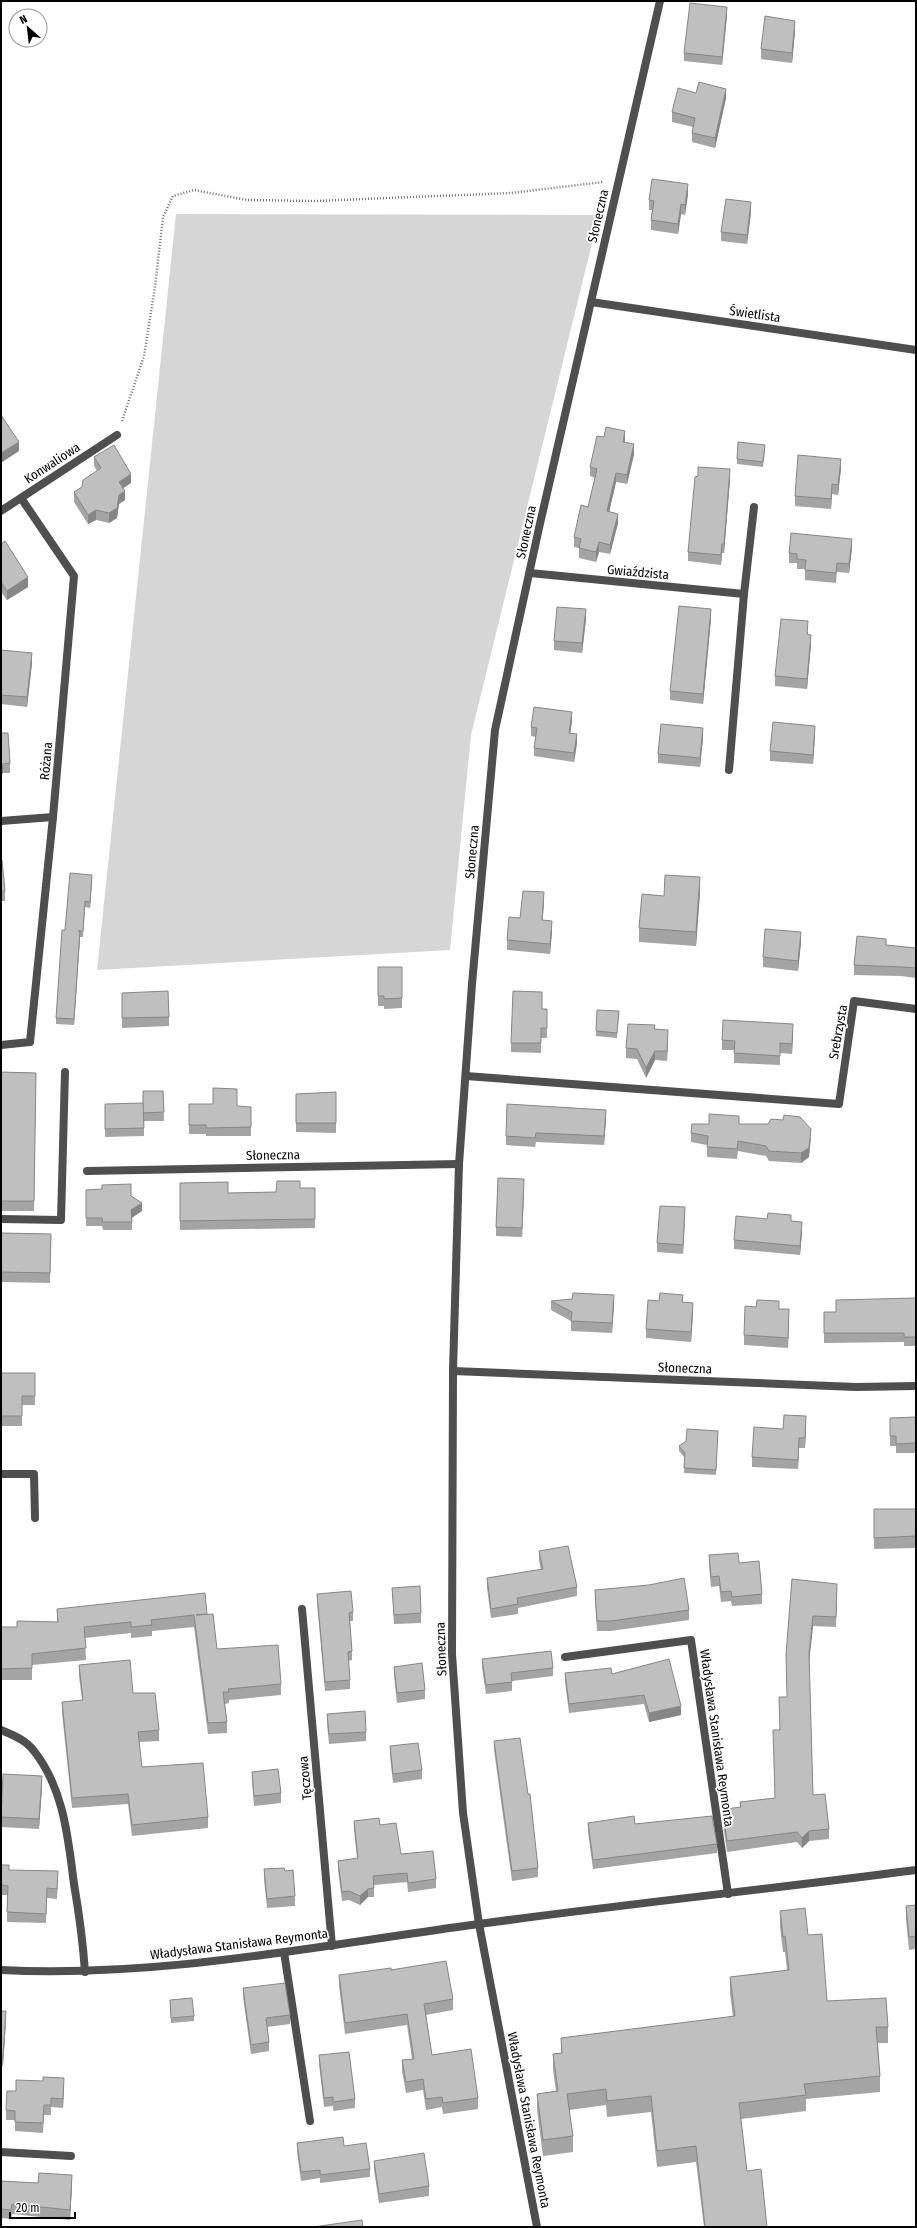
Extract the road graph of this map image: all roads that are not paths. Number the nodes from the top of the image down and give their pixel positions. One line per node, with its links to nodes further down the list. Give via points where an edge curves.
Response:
1 (660, 1): 2 (street, Słoneczna)
2 (591, 302): 3 (street, Świetlista); 8 (street, Słoneczna)
3 (916, 350)
4 (117, 435): 5 (street, Konwaliowa)
5 (21, 498): 7 (street, Konwaliowa); 11 (street, Różana, via 74,576)
6 (754, 507): 9 (street)
7 (1, 511)
8 (530, 574): 9 (street, Gwiaździsta); 16 (street, Słoneczna, via 496,730)
9 (744, 594): 10 (street)
10 (729, 770)
11 (53, 817): 12 (street); 14 (street, Różana, via 30,1042)
12 (1, 822)
13 (916, 1009): 16 (street, Srebrzysta, via 854,1002 839,1104)
14 (1, 1045)
15 (65, 1072): 19 (street, via 61,1220)
16 (466, 1076): 17 (street, Słoneczna)
17 (459, 1164): 18 (street, Słoneczna); 20 (street, Słoneczna)
18 (87, 1170)
19 (1, 1219)
20 (453, 1371): 21 (street, Słoneczna, via 856,1387); 29 (street, Słoneczna, via 452,1654 463,1813)
21 (916, 1386)
22 (1, 1474): 23 (street, via 34,1474)
23 (35, 1518)
24 (302, 1609): 30 (street, Tęczowa)
25 (565, 1657): 28 (street, Władysława Stanisława Reymonta, via 691,1640)
26 (1, 1730): 33 (street, via 24,1741 34,1750 47,1770 59,1798 67,1834)
27 (916, 1870): 28 (street, Władysława Stanisława Reymonta)
28 (728, 1894): 29 (street, Władysława Stanisława Reymonta)
29 (479, 1924): 30 (street, Władysława Stanisława Reymonta); 37 (street, Władysława Stanisława Reymonta)
30 (332, 1946): 31 (street, Władysława Stanisława Reymonta)
31 (284, 1952): 33 (street, Władysława Stanisława Reymonta); 34 (street)
32 (1, 1970): 33 (street, Władysława Stanisława Reymonta)
33 (85, 1972)
34 (310, 2121)
35 (1, 2152): 36 (street)
36 (71, 2156)
37 (537, 2227)

